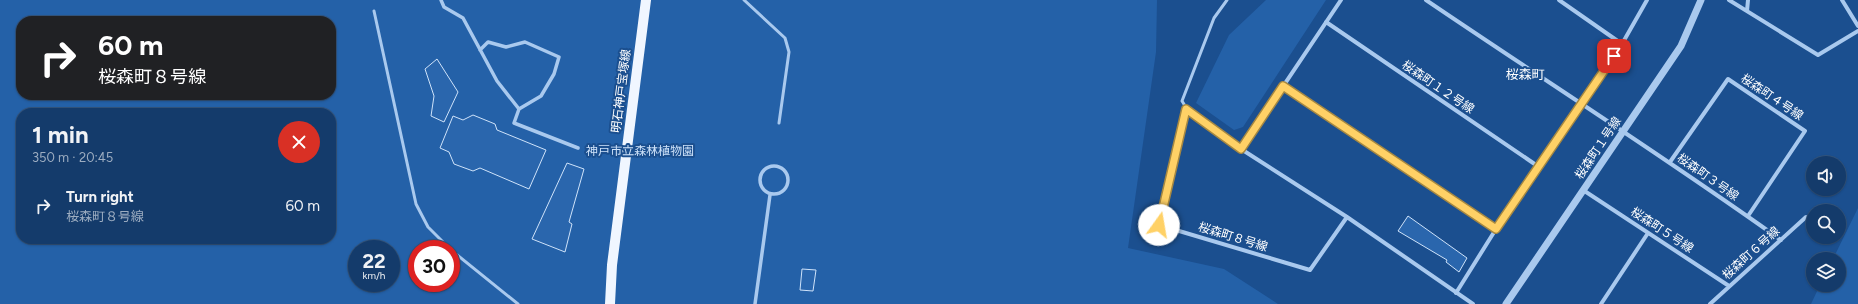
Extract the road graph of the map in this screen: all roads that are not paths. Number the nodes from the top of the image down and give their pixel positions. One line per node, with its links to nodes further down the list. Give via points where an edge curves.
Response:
1 (441, 0): 19 (street, via 444,7 463,18)
2 (646, 0): 43 (main road, 明石神戸宝塚線, via 612,265)
3 (744, 0): 24 (lane, via 784,38 789,52)
4 (1227, 0): 23 (lane, via 1214,18 1182,101)
5 (1341, 0): 15 (street)
6 (1426, 0): 21 (street, 桜森町３号線)
7 (1559, 0): 18 (street)
8 (1647, 0): 18 (street)
9 (1701, 0): 25 (street, 桜森町１号線, via 1681,46)
10 (1729, 0): 14 (street)
11 (1748, 0): 14 (street)
12 (1842, 0): 16 (street)
13 (374, 11): 37 (lane, via 416,204 428,227)
14 (1747, 11): 17 (street, via 1818,55)
15 (1326, 22): 20 (street); 29 (street, 桜森町１２号線)
16 (1858, 26)
17 (1858, 31)
18 (1622, 44): 21 (street)
19 (480, 50): 22 (street, via 497,81); 22 (street, via 488,42 506,47 525,42 559,57 554,74 542,96)
20 (1283, 86): 27 (street); 35 (street)
21 (1581, 105): 25 (street, 桜森町３号線); 29 (street)
22 (519, 109): 26 (street, via 514,123)
23 (1186, 109): 27 (street); 33 (street, 桜森町８号線, via 1159,225 1310,270)
24 (779, 123)
25 (1623, 132): 28 (street, 桜森町３号線); 30 (street, 桜森町１号線)
26 (578, 148)
27 (1241, 149): 33 (street)
28 (1670, 162): 32 (street, 桜森町３号線); 32 (street, 桜森町４号線, via 1728,79 1805,131)
29 (1539, 167): 35 (street)
30 (1583, 190): 36 (street, 桜森町５号線); 46 (street, 桜森町１号線)
31 (770, 195): 31 (street, via 762,189 759,179 763,171 770,166 779,167 786,172 789,180 786,189 779,194); 44 (street)
32 (1748, 216): 38 (street, 桜森町３号線)
33 (1347, 217): 41 (street)
34 (1806, 217): 38 (street, 桜森町６号線)
35 (1496, 229): 41 (street)
36 (1648, 233): 40 (street, 桜森町５号線); 47 (street)
37 (440, 240)
38 (1781, 240): 40 (street, 桜森町６号線)
39 (460, 258): 42 (lane)
40 (1729, 286): 48 (street, 桜森町６号線)
41 (1456, 293): 45 (street)
42 (518, 304)
43 (610, 304)
44 (755, 304)
45 (1473, 304)
46 (1506, 304)
47 (1601, 304)
48 (1710, 304)

